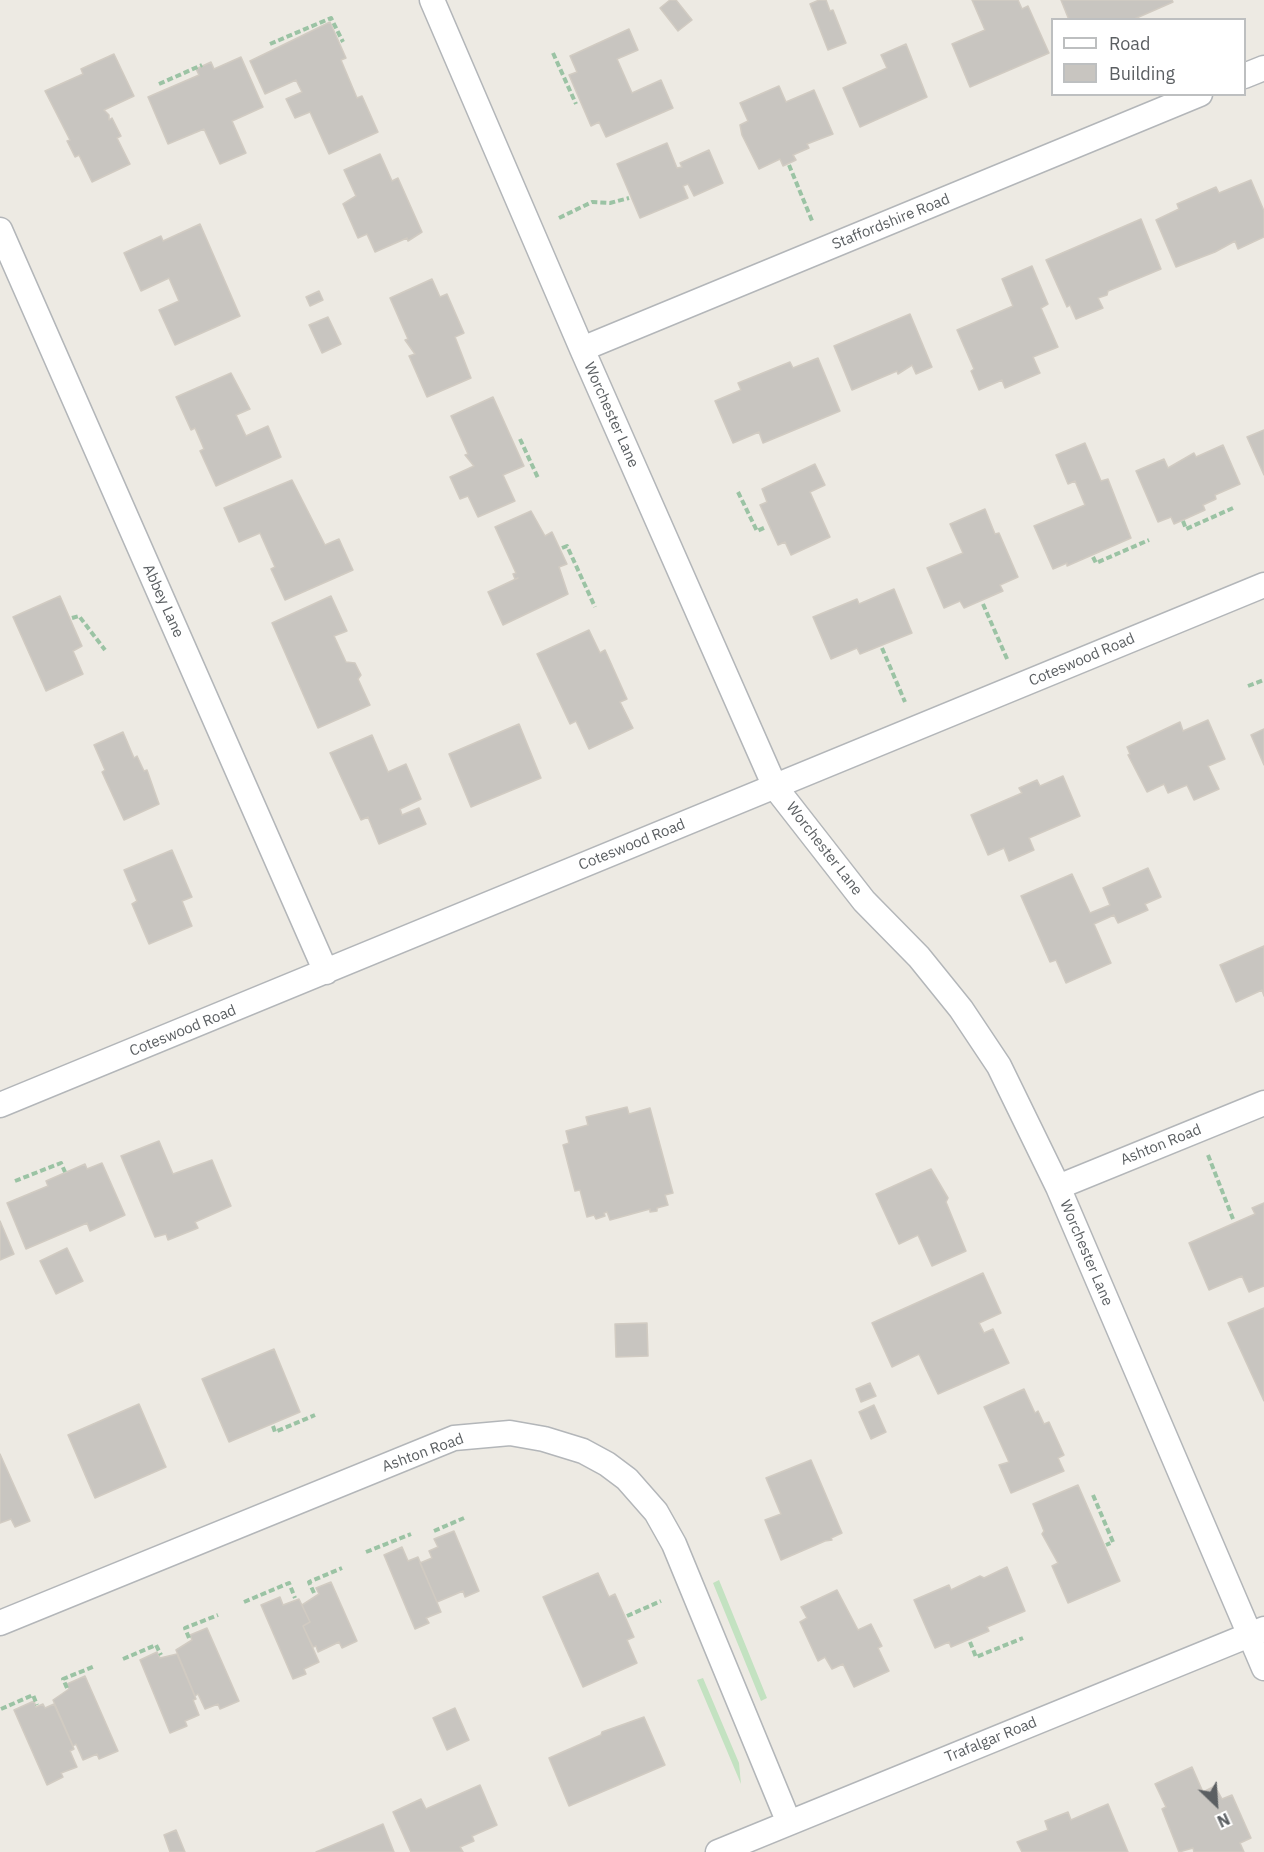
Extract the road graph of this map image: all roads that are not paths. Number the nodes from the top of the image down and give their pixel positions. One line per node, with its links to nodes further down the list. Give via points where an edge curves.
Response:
1 (432, 0): 6 (street, Worchester Lane)
2 (1264, 68): 3 (street)
3 (1246, 76)
4 (1195, 96): 6 (street, Staffordshire Road)
5 (0, 230): 9 (street, Abbey Lane)
6 (582, 349): 8 (street, Worchester Lane)
7 (1264, 585): 8 (street, Coteswood Road)
8 (775, 787): 9 (street, Coteswood Road); 12 (street, Worchester Lane, via 864,901 919,957 961,1009 999,1066)
9 (326, 972): 11 (street, Coteswood Road)
10 (1264, 1103): 12 (street, Ashton Road)
11 (0, 1105)
12 (1058, 1187): 14 (street, Worchester Lane)
13 (0, 1623): 16 (street, Ashton Road, via 454,1438 510,1433 544,1438 607,1464 627,1479 661,1519)
14 (1257, 1632): 15 (street, Worchester Lane); 16 (street, Trafalgar Road)
15 (1264, 1668)
16 (789, 1823): 17 (street, Trafalgar Road)
17 (718, 1852)

